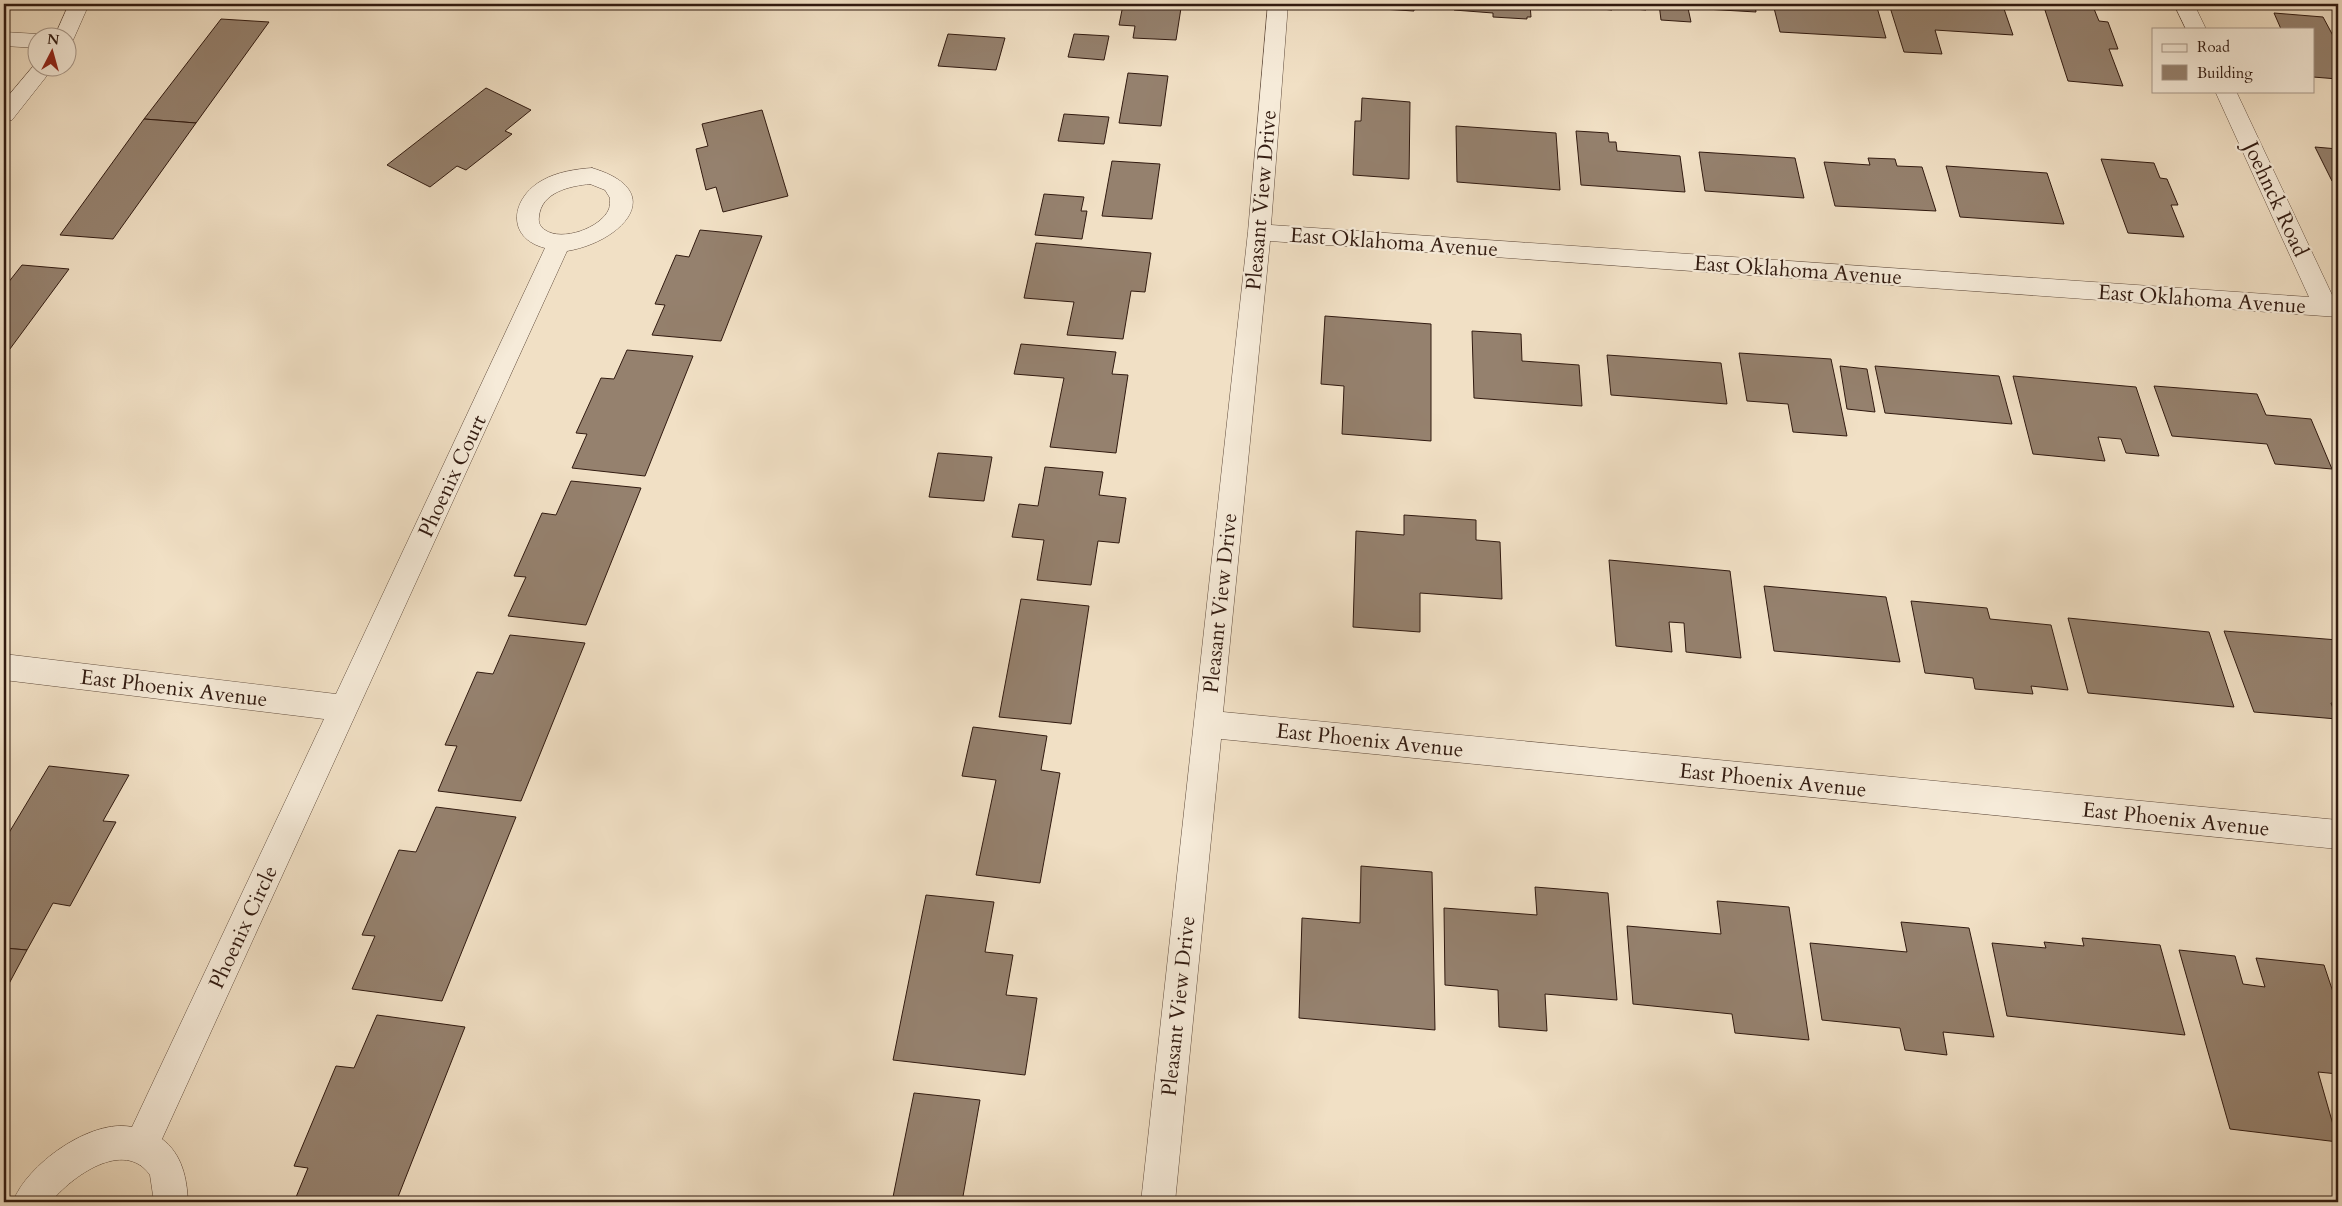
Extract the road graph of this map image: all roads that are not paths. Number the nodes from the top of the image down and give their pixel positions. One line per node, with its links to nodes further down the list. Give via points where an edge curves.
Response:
1 (79, 4): 4 (street)
2 (1278, 4): 11 (street, Pleasant View Drive)
3 (2184, 4): 5 (street)
4 (70, 28)
5 (2196, 28)
6 (4, 39): 7 (street)
7 (28, 40)
8 (35, 78): 10 (street)
9 (2225, 92): 13 (street, Joehnck Road)
10 (4, 115)
11 (1259, 232): 13 (street, East Oklahoma Avenue); 16 (street, Pleasant View Drive)
12 (559, 243): 15 (street, Phoenix Court)
13 (2332, 308)
14 (4, 667): 15 (street, East Phoenix Avenue)
15 (345, 708): 18 (street, Phoenix Circle)
16 (1207, 724): 17 (street, East Phoenix Avenue); 21 (street, Pleasant View Drive)
17 (2338, 835)
18 (141, 1146): 19 (street, via 120,1144 96,1148 72,1159 50,1177); 20 (street, via 159,1158 169,1177)
19 (30, 1202)
20 (170, 1202)
21 (1158, 1202)

